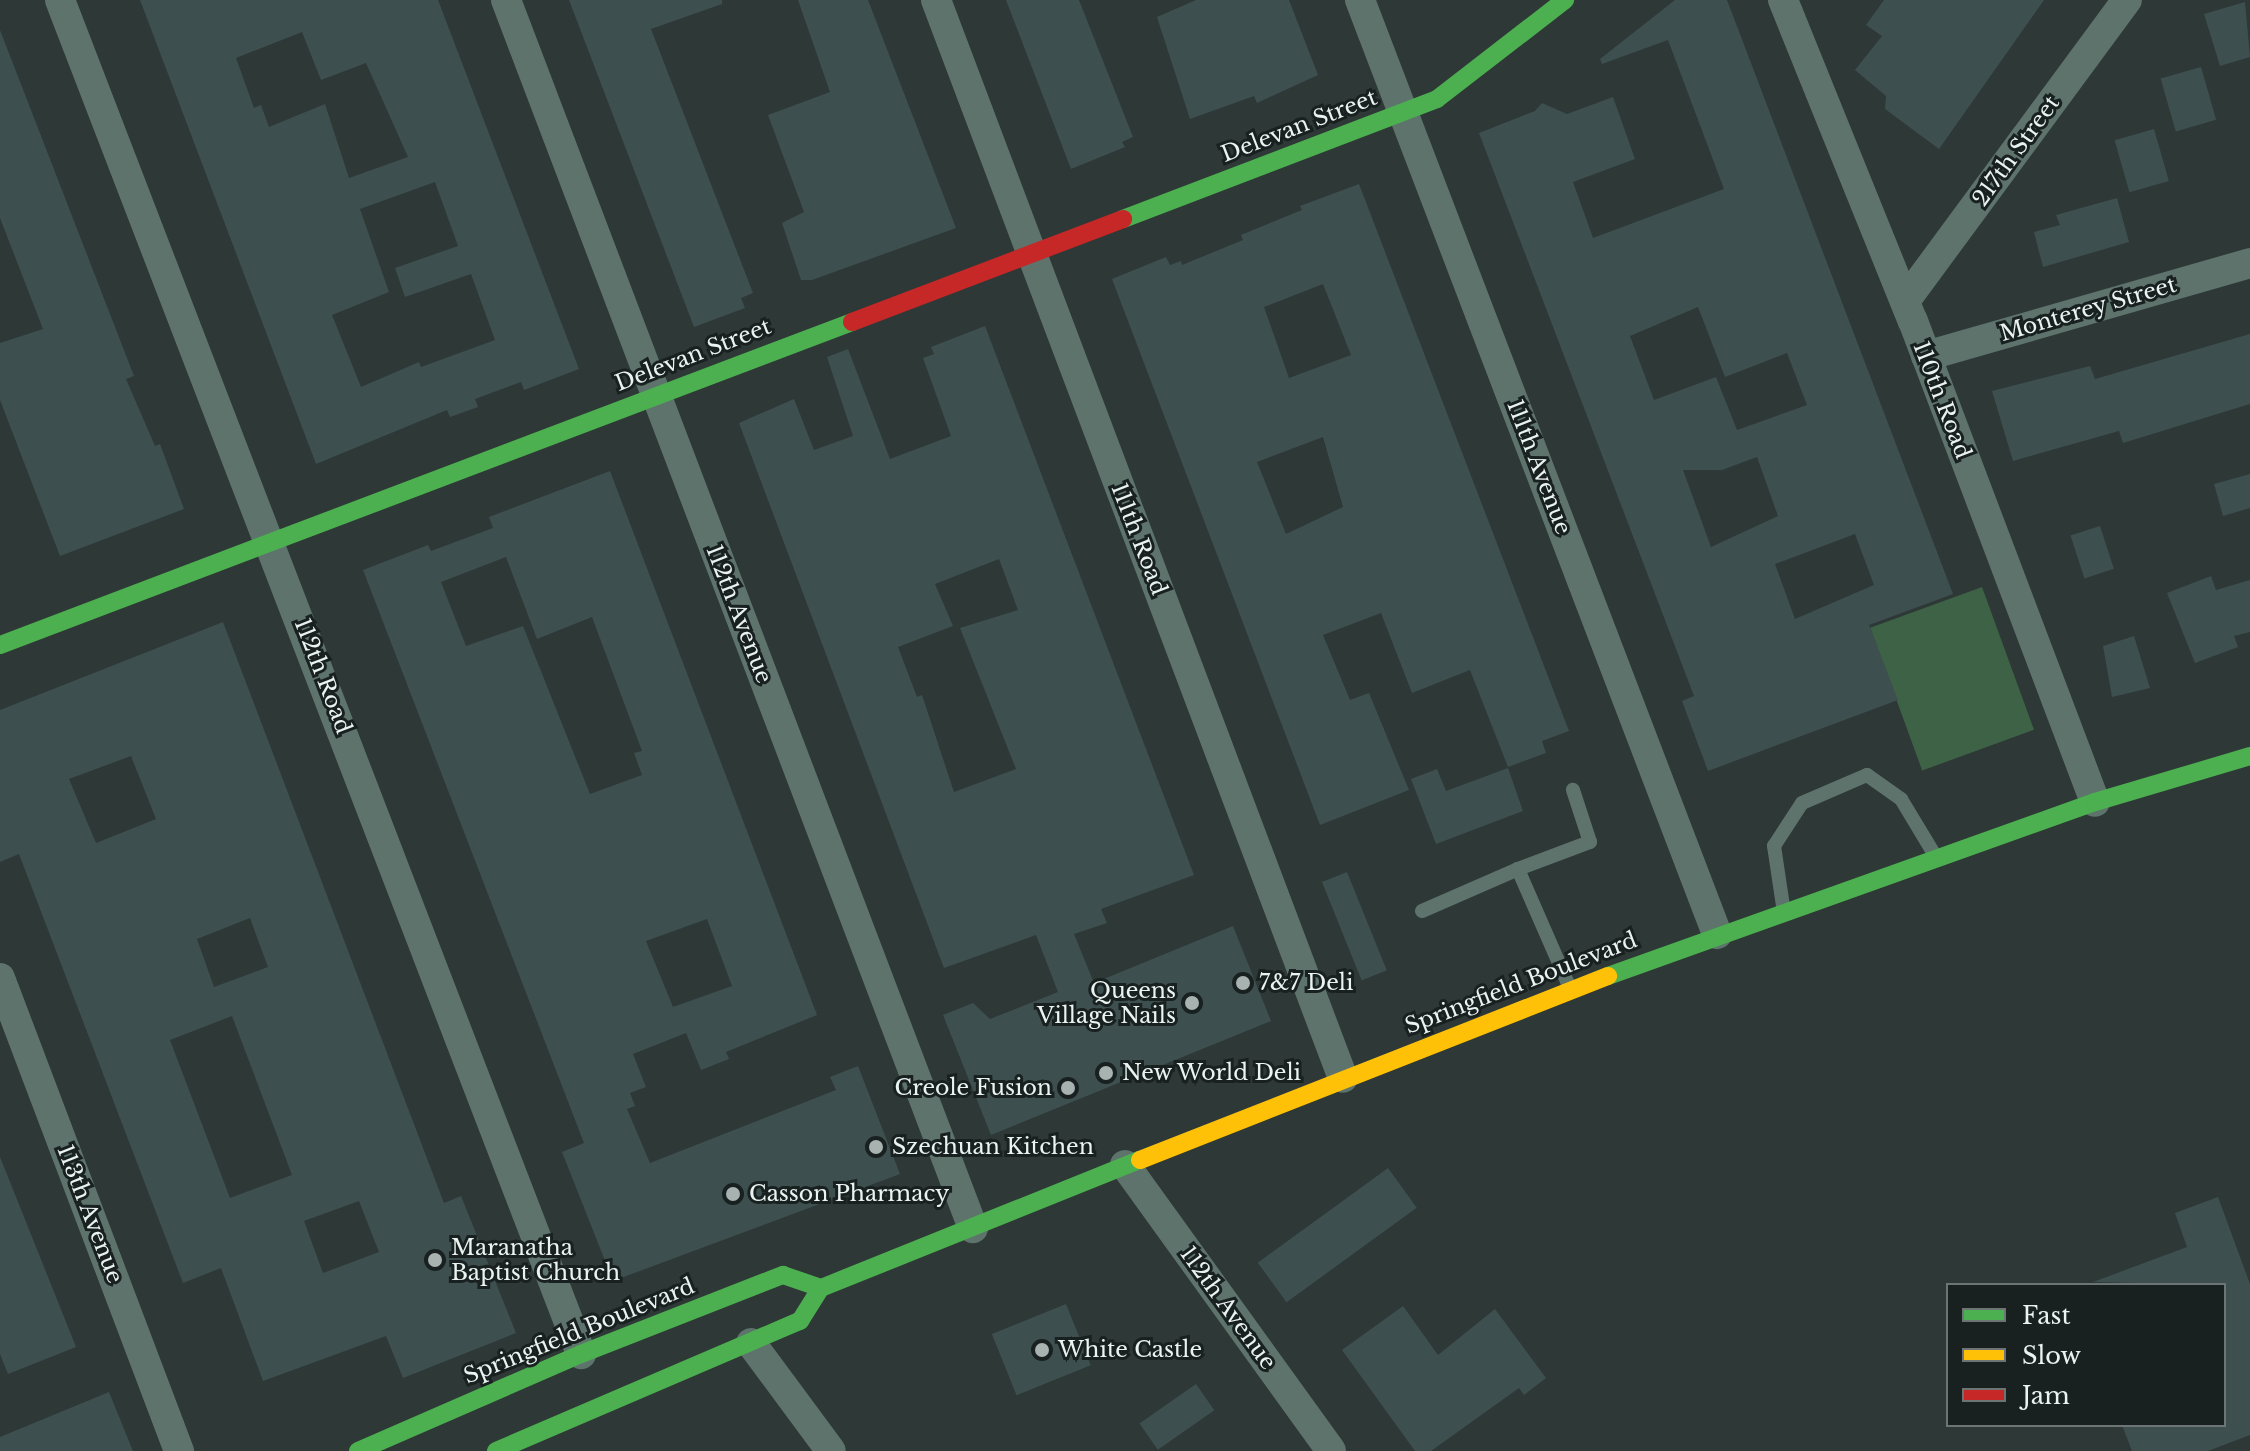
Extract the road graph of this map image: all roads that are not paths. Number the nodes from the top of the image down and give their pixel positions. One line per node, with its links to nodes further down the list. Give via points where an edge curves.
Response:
1 (60, 0): 14 (street, 112th Road)
2 (506, 0): 13 (street, 112th Avenue)
3 (936, 0): 9 (street, 111th Road)
4 (1360, 0): 8 (street, 111th Avenue)
5 (1565, 0): 8 (main road, Delevan Street, via 1437,99)
6 (1783, 0): 11 (street, 110th Road)
7 (2127, 0): 11 (street, 217th Street)
8 (1404, 112): 9 (main road, Delevan Street); 23 (street, 111th Avenue)
9 (1029, 253): 13 (main road, Delevan Street); 26 (street, 111th Road)
10 (2250, 263): 12 (street, Monterey Street)
11 (1905, 301): 12 (street, 110th Road)
12 (1926, 356): 18 (street, 110th Road)
13 (655, 395): 14 (main road, Delevan Street); 28 (street, 112th Avenue)
14 (271, 539): 15 (main road, Delevan Street); 31 (street, 112th Road)
15 (0, 645)
16 (2250, 756): 18 (main road, Springfield Boulevard)
17 (1573, 790): 20 (lane, via 1590,842)
18 (2095, 802): 19 (main road, Springfield Boulevard)
19 (1937, 857): 22 (main road, Springfield Boulevard); 22 (lane, via 1901,799 1867,775 1802,803 1774,846)
20 (1518, 869): 21 (lane); 25 (lane)
21 (1422, 911)
22 (1784, 911): 23 (main road, Springfield Boulevard)
23 (1717, 934): 25 (main road, Springfield Boulevard)
24 (0, 978): 32 (street, 113th Avenue)
25 (1571, 990): 26 (main road, Springfield Boulevard)
26 (1343, 1078): 27 (main road, Springfield Boulevard)
27 (1125, 1165): 28 (main road, Springfield Boulevard); 36 (street, 112th Avenue)
28 (973, 1228): 29 (main road, Springfield Boulevard)
29 (821, 1288): 30 (main road, via 800,1321); 31 (main road, Springfield Boulevard, via 783,1275)
30 (751, 1343): 34 (main road); 35 (street)
31 (581, 1354): 33 (main road, Springfield Boulevard)
32 (179, 1451)
33 (358, 1451)
34 (496, 1451)
35 (831, 1451)
36 (1331, 1451)

